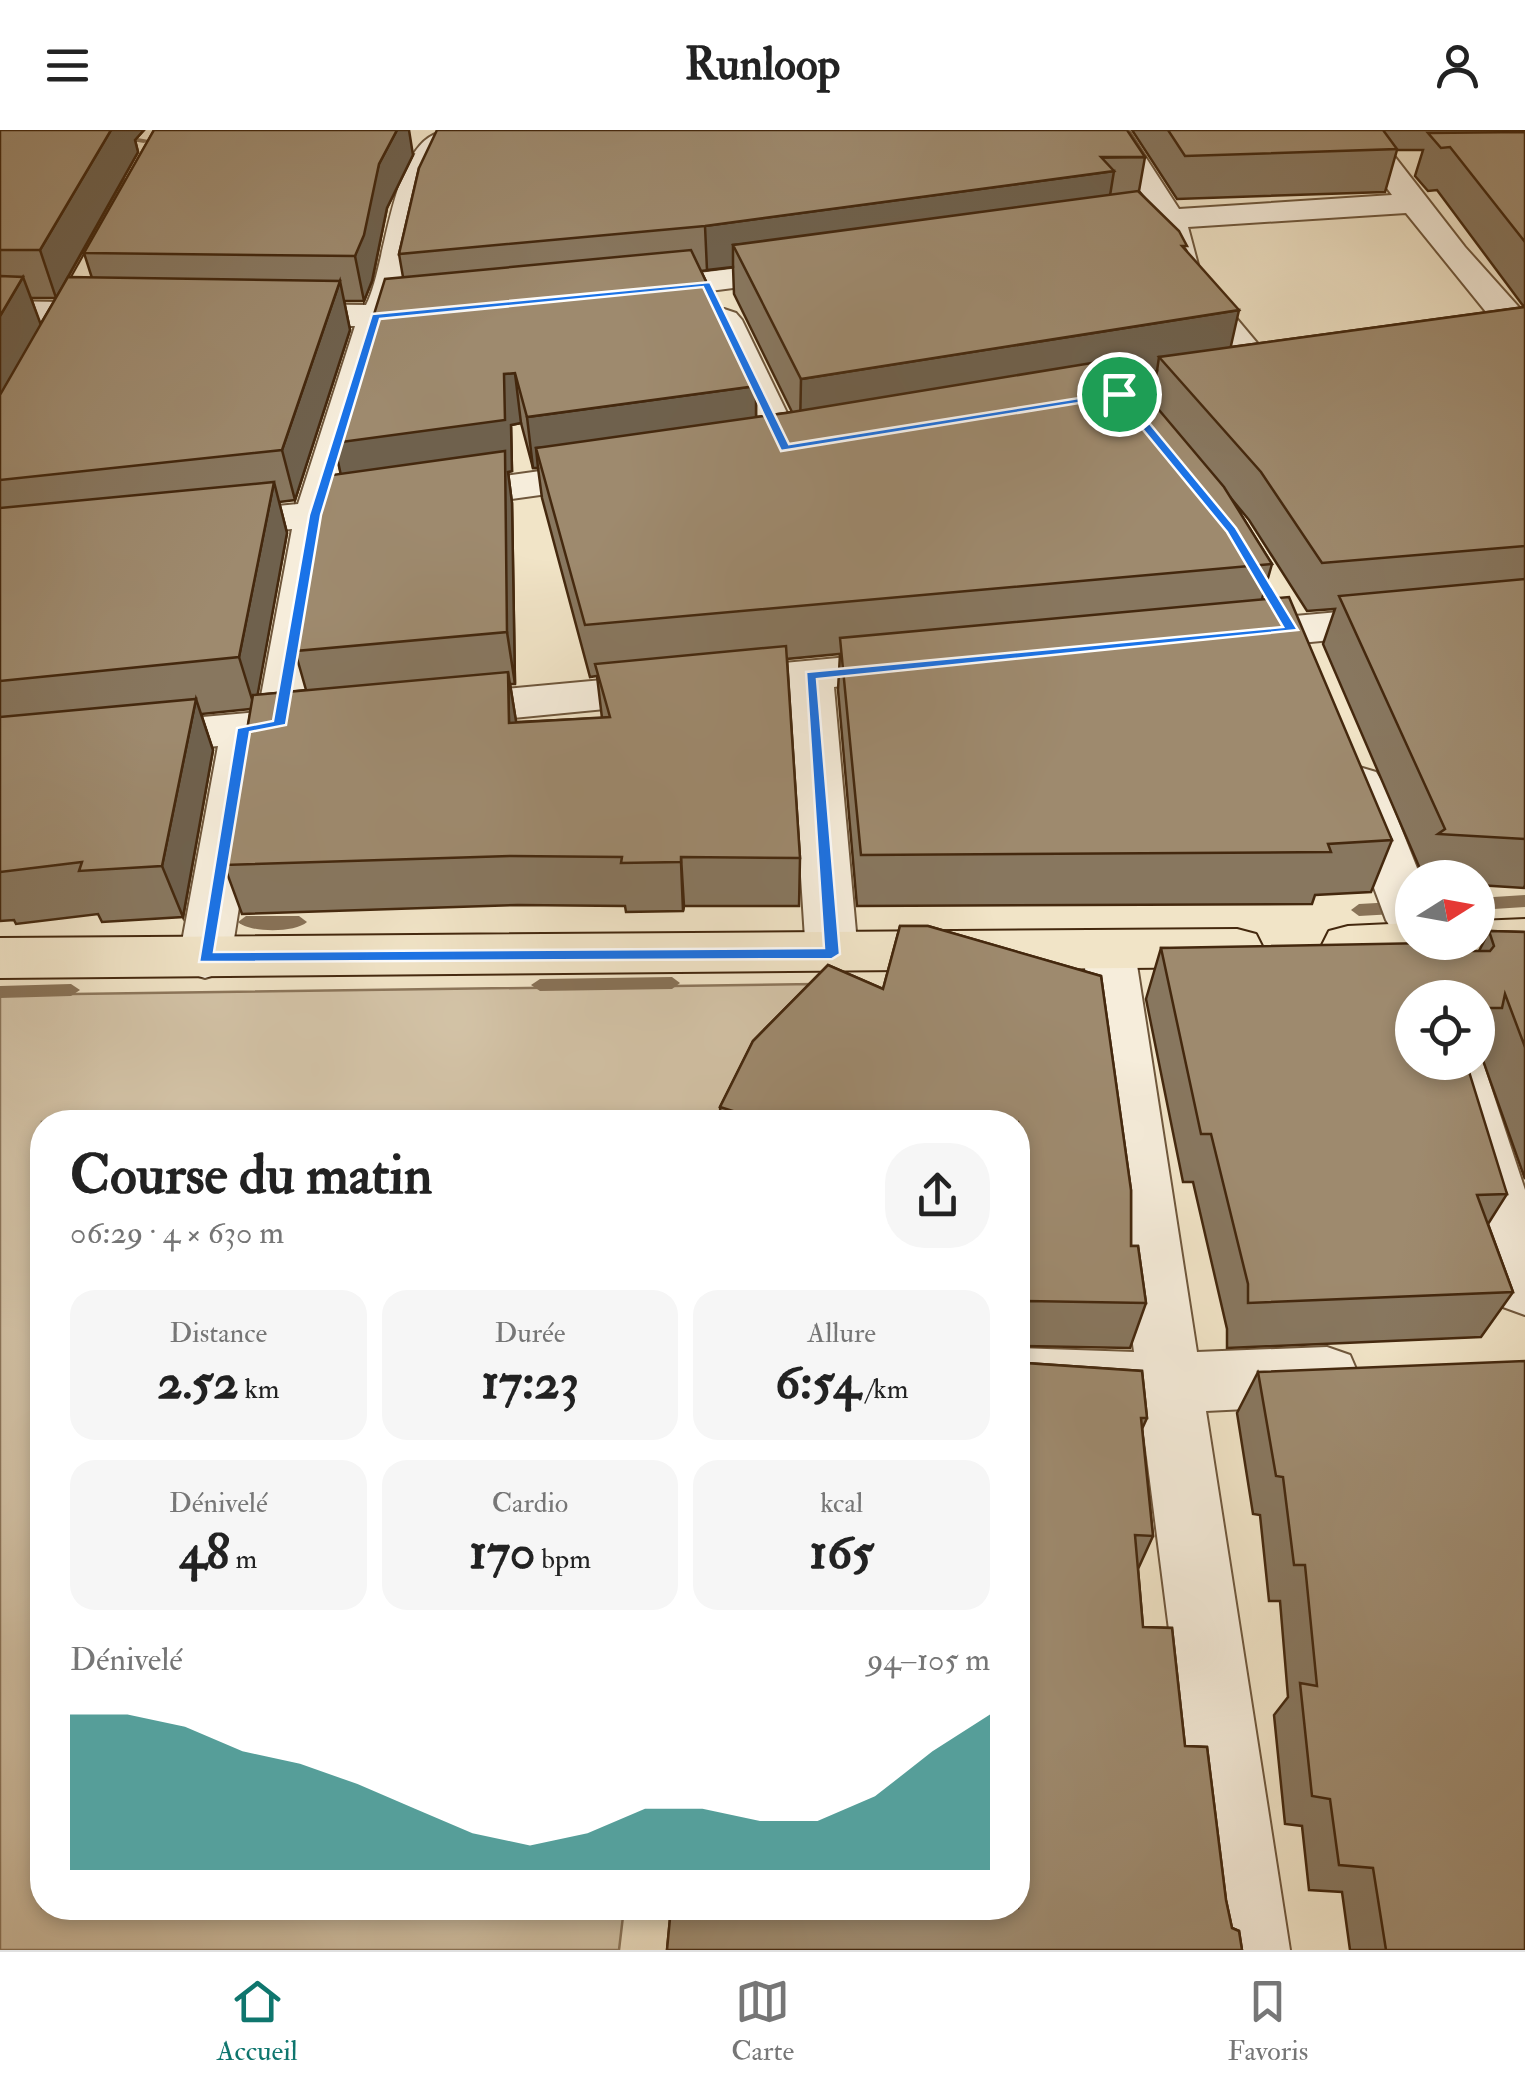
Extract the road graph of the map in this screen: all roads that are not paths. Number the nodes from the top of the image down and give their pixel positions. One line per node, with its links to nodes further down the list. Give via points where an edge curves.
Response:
1 (1113, 130): 11 (street)
2 (1359, 130): 8 (street)
3 (167, 134): 4 (street); 18 (main road)
4 (204, 139)
5 (474, 139): 7 (street)
6 (400, 141): 7 (street)
7 (440, 142): 21 (street, via 414,190 392,294)
8 (1386, 163): 9 (street); 10 (street)
9 (1426, 163)
10 (1415, 203): 11 (street); 22 (street)
11 (1169, 219): 12 (street); 24 (street, via 1184,276 1243,372)
12 (1063, 235)
13 (840, 266): 14 (street)
14 (707, 284): 15 (street); 27 (street)
15 (610, 294)
16 (473, 307): 21 (street)
17 (0, 311): 18 (street)
18 (69, 312): 19 (street); 25 (main road)
19 (157, 314)
20 (248, 315): 21 (street)
21 (376, 316): 30 (street)
22 (1525, 336): 23 (street)
23 (1472, 340)
24 (1299, 364)
25 (0, 438)
26 (824, 442): 27 (street)
27 (785, 448): 28 (street)
28 (746, 454)
29 (648, 468): 30 (street)
30 (315, 515): 31 (street); 38 (street)
31 (177, 528)
32 (1268, 588): 35 (street)
33 (1525, 608): 35 (street)
34 (1196, 639): 35 (street)
35 (1299, 647)
36 (964, 660): 37 (street)
37 (810, 675): 38 (street); 46 (street)
38 (262, 727): 39 (street); 48 (street)
39 (0, 751)
40 (1345, 751): 41 (street)
41 (1395, 877)
42 (1525, 938): 43 (main road)
43 (1495, 939)
44 (1395, 944): 45 (main road)
45 (1110, 952): 46 (main road); 53 (street)
46 (832, 954): 48 (main road)
47 (0, 958): 48 (main road)
48 (205, 958)
49 (1462, 1080): 50 (street)
50 (1525, 1288)
51 (1387, 1374): 53 (street)
52 (1030, 1377): 53 (street)
53 (1170, 1383): 54 (street)
54 (1250, 1950)

